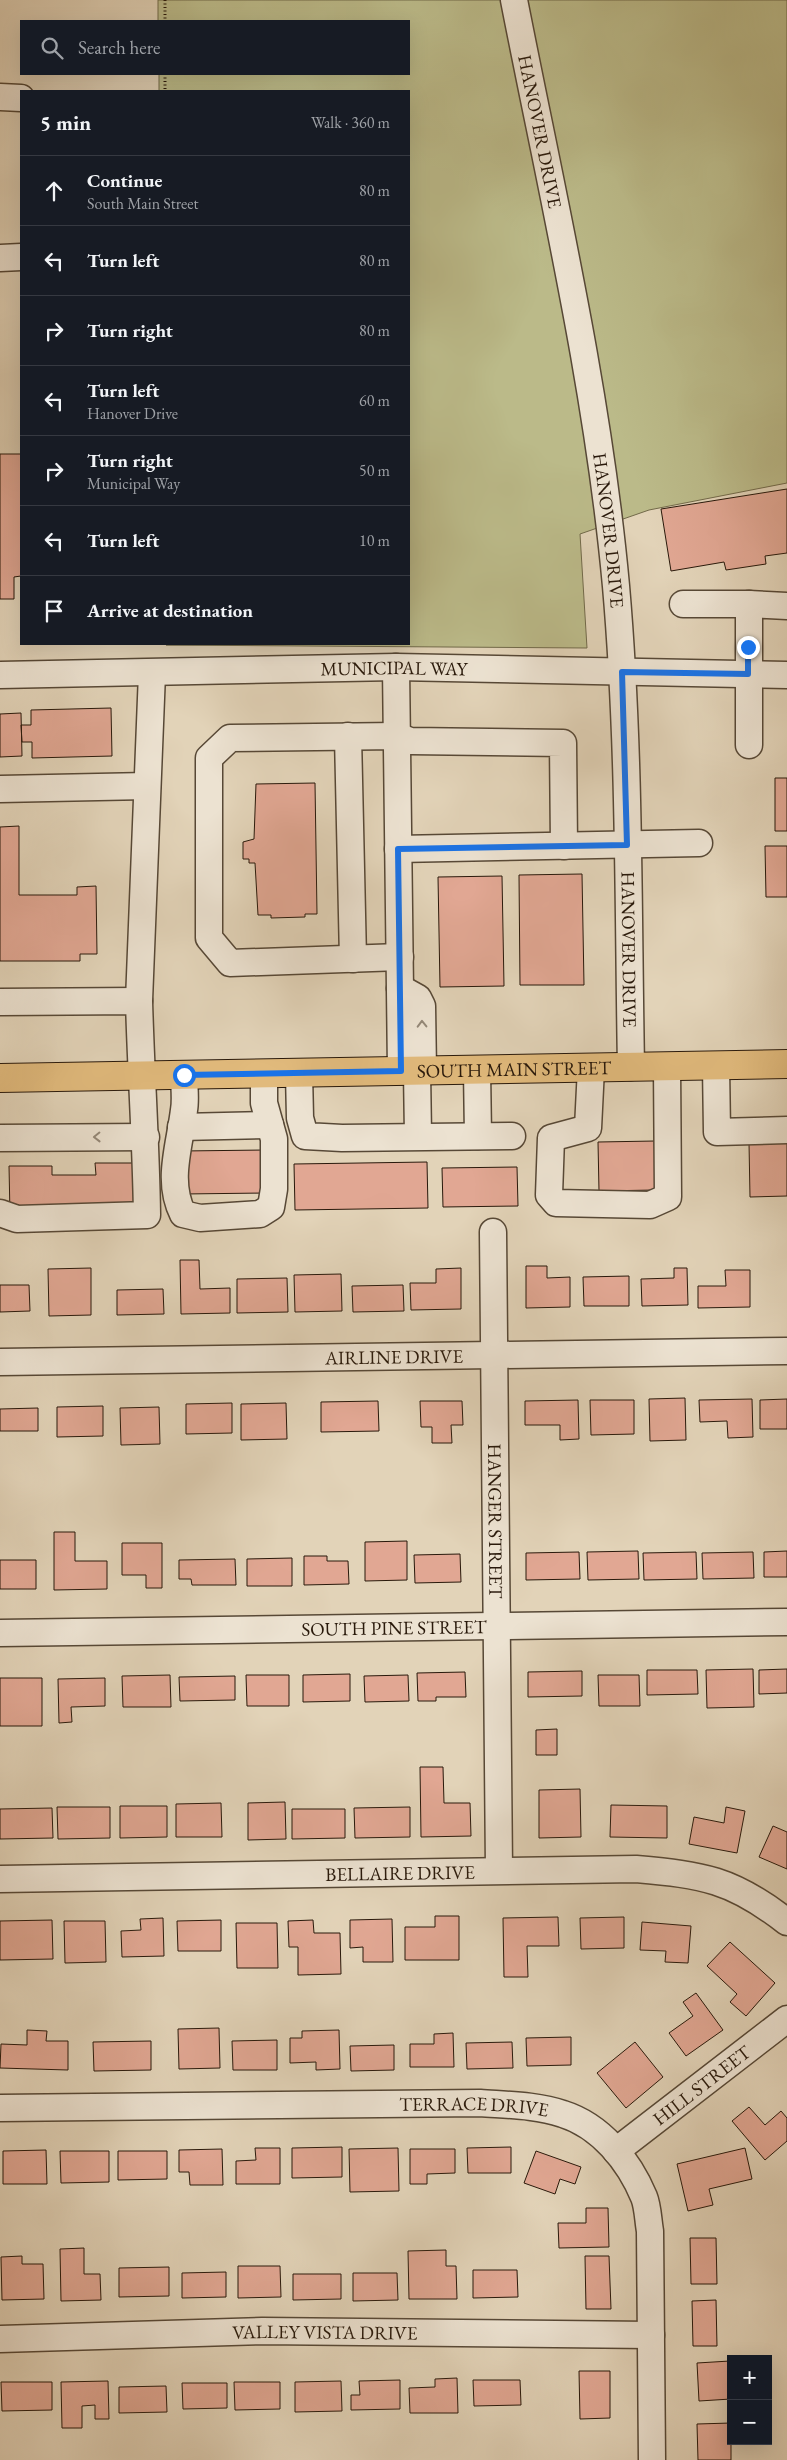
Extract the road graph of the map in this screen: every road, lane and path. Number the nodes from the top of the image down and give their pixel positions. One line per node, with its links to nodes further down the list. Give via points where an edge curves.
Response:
1 (164, 0): 3 (path)
2 (514, 0): 15 (street, HANOVER DRIVE, via 592,404 616,583)
3 (164, 20)
4 (165, 75): 5 (path)
5 (165, 90)
6 (0, 98): 7 (street)
7 (20, 98)
8 (20, 257): 9 (street)
9 (0, 258)
10 (683, 604): 11 (street)
11 (749, 604): 12 (street); 16 (street)
12 (787, 606)
13 (396, 667): 14 (street, MUNICIPAL WAY); 15 (street, MUNICIPAL WAY); 20 (street)
14 (152, 672): 17 (street, MUNICIPAL WAY); 22 (street)
15 (622, 672): 16 (street, MUNICIPAL WAY); 25 (street, HANOVER DRIVE)
16 (748, 674): 18 (street, MUNICIPAL WAY); 21 (street)
17 (0, 675)
18 (787, 675)
19 (348, 736): 20 (street); 29 (street); 29 (street, via 230,738 209,758 209,938 230,963)
20 (397, 736): 26 (street, via 410,741 563,743); 27 (street)
21 (749, 744)
22 (147, 786): 23 (street); 30 (street)
23 (0, 789)
24 (699, 843): 25 (street)
25 (627, 845): 26 (street); 35 (street, HANOVER DRIVE)
26 (564, 846): 27 (street)
27 (398, 849): 28 (street)
28 (400, 957): 29 (street); 38 (street, via 400,988)
29 (353, 959)
30 (139, 1001): 31 (street); 42 (street)
31 (0, 1002)
32 (787, 1064): 34 (main road, SOUTH MAIN STREET)
33 (667, 1066): 34 (main road, SOUTH MAIN STREET); 35 (main road, SOUTH MAIN STREET); 36 (street, via 668,1197 650,1205 556,1203 549,1195 551,1138 588,1128)
34 (716, 1066): 46 (street, via 717,1132)
35 (631, 1067): 36 (main road, SOUTH MAIN STREET)
36 (591, 1068): 37 (main road, SOUTH MAIN STREET)
37 (477, 1070): 38 (main road, SOUTH MAIN STREET); 48 (street)
38 (414, 1071): 39 (main road, SOUTH MAIN STREET); 47 (street)
39 (299, 1073): 40 (main road, SOUTH MAIN STREET); 47 (street, via 300,1118 305,1136)
40 (264, 1074): 41 (main road, SOUTH MAIN STREET); 44 (street, via 264,1103)
41 (184, 1075): 42 (main road, SOUTH MAIN STREET); 45 (street)
42 (140, 1076): 43 (main road, SOUTH MAIN STREET); 50 (street)
43 (0, 1078)
44 (270, 1125): 45 (street); 45 (street, via 274,1139 271,1207 260,1214 200,1218 183,1214 176,1199 175,1166)
45 (181, 1127)
46 (787, 1130)
47 (418, 1136): 48 (street)
48 (478, 1136): 49 (street)
49 (512, 1136)
50 (146, 1137): 51 (street, one-way to 51); 52 (street, via 147,1215 17,1220)
51 (0, 1138)
52 (0, 1213)
53 (492, 1232): 55 (street, HANGER STREET)
54 (787, 1351): 55 (street, AIRLINE DRIVE)
55 (494, 1355): 56 (street, AIRLINE DRIVE); 58 (street, HANGER STREET)
56 (0, 1362)
57 (787, 1622): 58 (street, SOUTH PINE STREET)
58 (497, 1626): 59 (street, SOUTH PINE STREET); 60 (street, HANGER STREET)
59 (0, 1633)
60 (500, 1870): 61 (street, BELLAIRE DRIVE); 62 (street, BELLAIRE DRIVE, via 636,1869 685,1873 719,1881 743,1892)
61 (0, 1879)
62 (787, 1922)
63 (787, 2019): 65 (street, HILL STREET)
64 (0, 2108): 65 (street, TERRACE DRIVE, via 480,2103 563,2113 588,2124)
65 (616, 2151): 66 (street, TERRACE DRIVE, via 644,2199 650,2231)
66 (651, 2335): 67 (street, VALLEY VISTA DRIVE, via 262,2331); 68 (street, TERRACE DRIVE)
67 (0, 2339)
68 (652, 2460)

